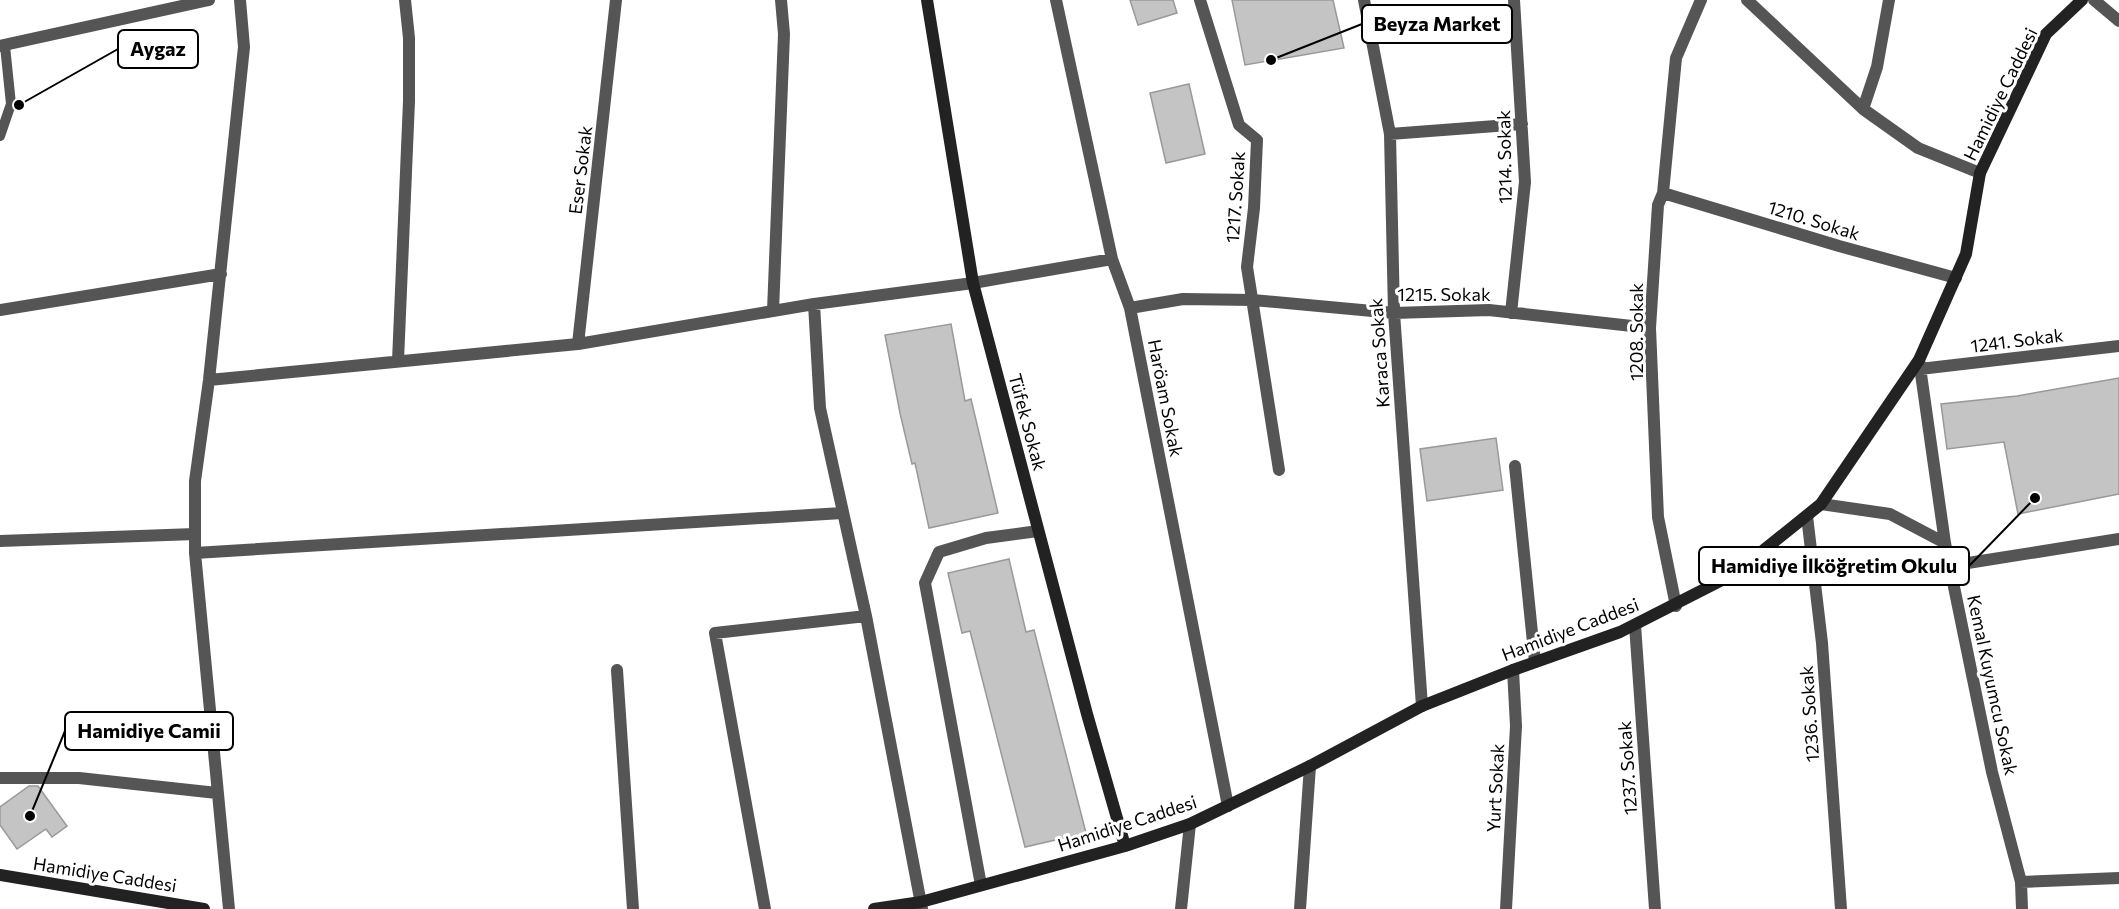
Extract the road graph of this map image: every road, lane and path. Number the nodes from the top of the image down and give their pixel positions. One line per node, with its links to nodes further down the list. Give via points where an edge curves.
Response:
1 (209, 0): 17 (street)
2 (240, 0): 25 (street, via 244,47)
3 (405, 0): 38 (street, via 409,101)
4 (616, 0): 36 (street, Eser Sokak)
5 (781, 0): 32 (street, via 784,34)
6 (927, 0): 27 (street, Tüfek Sokak)
7 (1056, 0): 24 (street, Haröam Sokak)
8 (1200, 0): 28 (street, 1217. Sokak, via 1239,125 1257,140 1247,267)
9 (1364, 0): 20 (street, Karaca Sokak)
10 (1514, 0): 19 (street, 1214. Sokak)
11 (1701, 0): 23 (street, 1208. Sokak, via 1676,58)
12 (1746, 0): 18 (street)
13 (1889, 0): 18 (street, via 1877,67)
14 (2082, 0): 22 (street, Hamidiye Caddesi, via 2046,34)
15 (2094, 0): 16 (street)
16 (2119, 21)
17 (3, 46): 21 (lane, via 11,104)
18 (1863, 110): 22 (street, via 1918,147)
19 (1522, 124): 20 (street); 34 (street, 1214. Sokak, via 1525,182)
20 (1390, 134): 33 (street, Karaca Sokak)
21 (0, 136)
22 (1980, 173): 26 (street, Hamidiye Caddesi, via 1966,254)
23 (1664, 193): 26 (street, 1210. Sokak); 35 (street, 1208. Sokak, via 1658,205)
24 (1112, 259): 27 (street); 30 (street, Haröam Sokak)
25 (221, 274): 31 (street); 40 (street)
26 (1956, 278): 39 (street, Hamidiye Caddesi)
27 (973, 283): 29 (street); 46 (street, Tüfek Sokak)
28 (1253, 300): 30 (street, 1215. Sokak, via 1183,299); 33 (street, 1215. Sokak); 42 (street)
29 (814, 304): 32 (street); 44 (street, via 820,408)
30 (1130, 308): 63 (street, Haröam Sokak)
31 (0, 310)
32 (773, 311): 36 (street)
33 (1394, 313): 34 (street, 1215. Sokak); 59 (street, Karaca Sokak)
34 (1511, 313): 35 (street, 1215. Sokak)
35 (1650, 328): 53 (street, 1208. Sokak, via 1658,517)
36 (578, 344): 38 (street)
37 (2119, 346): 39 (street, 1241. Sokak)
38 (399, 362): 40 (street)
39 (1920, 364): 43 (street, Hamidiye Caddesi); 50 (street, Kemal Kuyumcu Sokak)
40 (209, 380): 47 (street, via 195,480)
41 (1515, 466): 56 (street)
42 (1279, 470)
43 (1821, 504): 45 (street, Hamidiye Caddesi); 50 (street, via 1890,514)
44 (843, 513): 51 (street); 54 (street)
45 (1807, 516): 53 (street, Hamidiye Caddesi, via 1734,574); 80 (street, 1236. Sokak, via 1822,643)
46 (1038, 531): 65 (street, Tüfek Sokak); 69 (street, via 986,538 939,552 925,583)
47 (195, 534): 49 (street); 51 (street)
48 (2119, 539): 52 (street)
49 (0, 541)
50 (1945, 543): 52 (street, Kemal Kuyumcu Sokak)
51 (195, 553): 62 (street)
52 (1949, 566): 68 (street, Kemal Kuyumcu Sokak, via 1992,772)
53 (1676, 606): 55 (street, Hamidiye Caddesi)
54 (866, 616): 70 (street); 74 (street, via 714,633)
55 (1635, 625): 56 (street, Hamidiye Caddesi); 79 (street, 1237. Sokak)
56 (1535, 662): 58 (street, Hamidiye Caddesi)
57 (617, 670): 73 (street)
58 (1513, 670): 59 (street, Hamidiye Caddesi); 78 (street, Yurt Sokak, via 1516,726)
59 (1422, 706): 60 (street, Hamidiye Caddesi)
60 (1310, 766): 63 (street, Hamidiye Caddesi); 77 (street)
61 (0, 778): 62 (street, via 79,778)
62 (217, 793): 72 (street)
63 (1228, 806): 64 (street, Hamidiye Caddesi)
64 (1190, 824): 65 (street, Hamidiye Caddesi); 76 (street)
65 (1125, 846): 69 (street, Hamidiye Caddesi)
66 (0, 875): 71 (street, Hamidiye Caddesi)
67 (2119, 878): 68 (street)
68 (2021, 882): 81 (street, Kemal Kuyumcu Sokak)
69 (981, 885): 70 (street, Hamidiye Caddesi)
70 (921, 905): 75 (street, Hamidiye Caddesi)
71 (204, 909)
72 (229, 909)
73 (633, 909)
74 (765, 909)
75 (874, 909)
76 (1181, 909)
77 (1300, 909)
78 (1506, 909)
79 (1655, 909)
80 (1841, 909)
81 (2022, 909)

